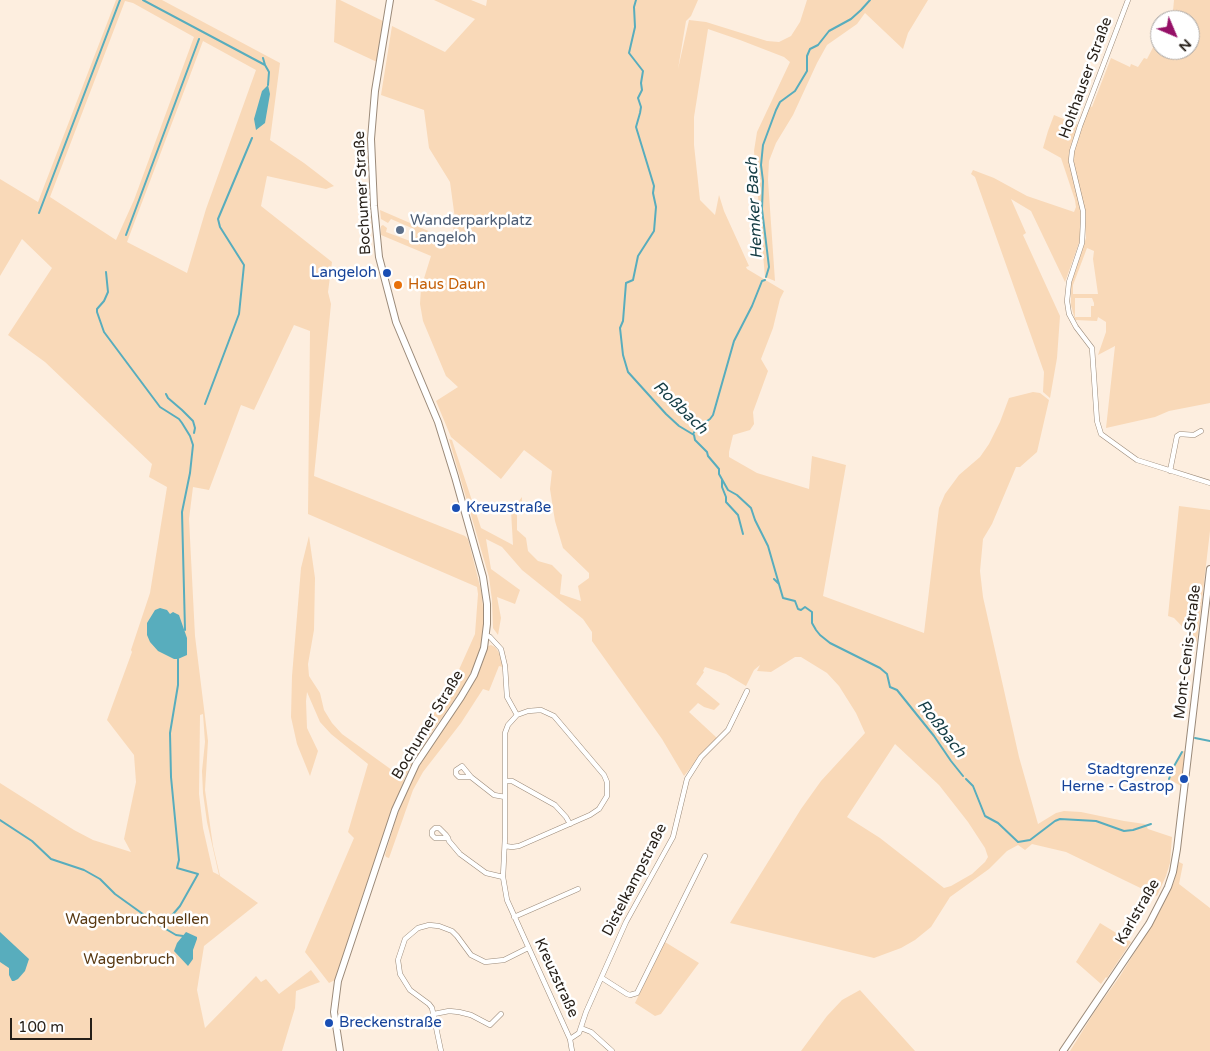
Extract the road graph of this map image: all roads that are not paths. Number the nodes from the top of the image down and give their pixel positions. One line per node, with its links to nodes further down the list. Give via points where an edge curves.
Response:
1 (390, 0): 7 (main road, Bochumer Straße, via 375,91 371,139 379,258 402,340 438,422 475,548 485,591)
2 (1128, 0): 4 (street, Holthauser Straße, via 1072,151 1071,161 1083,222 1082,243 1069,282 1069,314 1092,348 1097,421 1101,434 1137,460)
3 (1201, 431): 4 (street, via 1177,436)
4 (1170, 471): 5 (street, Holthauser Straße)
5 (1210, 483)
6 (1210, 569): 10 (main road, Mont-Cenis-Straße)
7 (486, 636): 9 (street, via 497,642 501,649 506,666 506,697); 27 (main road, Bochumer Straße, via 470,683 410,774 396,810 338,981 334,1012)
8 (747, 691): 22 (street, Distelkampstraße, via 728,730 701,757 687,779 673,838 626,922)
9 (517, 715): 12 (street, Kreuzstraße, via 505,733); 14 (street, via 536,710 554,716 604,775 608,790 602,806)
10 (1190, 738): 31 (main road, Karlstraße, via 1177,849 1168,887 1148,924)
11 (471, 777): 13 (street, via 494,795)
12 (505, 781): 13 (street, Kreuzstraße); 14 (street, via 512,781 555,806)
13 (505, 797): 16 (street, Kreuzstraße)
14 (570, 824): 16 (street, via 519,846)
15 (448, 838): 18 (street, via 460,854 486,873)
16 (505, 846): 18 (street, Kreuzstraße)
17 (705, 856): 22 (street, via 636,993 627,994)
18 (503, 876): 20 (street, Kreuzstraße)
19 (578, 888): 20 (street)
20 (514, 917): 21 (street, Kreuzstraße)
21 (528, 948): 23 (street, via 504,960 485,962 471,955 445,927 429,925 413,931 401,947 398,960 400,974 410,990 429,1004); 26 (street, Kreuzstraße)
22 (602, 978): 25 (street, Distelkampstraße)
23 (434, 1014): 24 (street, via 460,1012 490,1025); 28 (street)
24 (501, 1014)
25 (581, 1028): 26 (street); 30 (street, via 591,1032)
26 (570, 1039): 29 (street, Kreuzstraße)
27 (340, 1051)
28 (441, 1051)
29 (572, 1051)
30 (612, 1051)
31 (1063, 1051)

